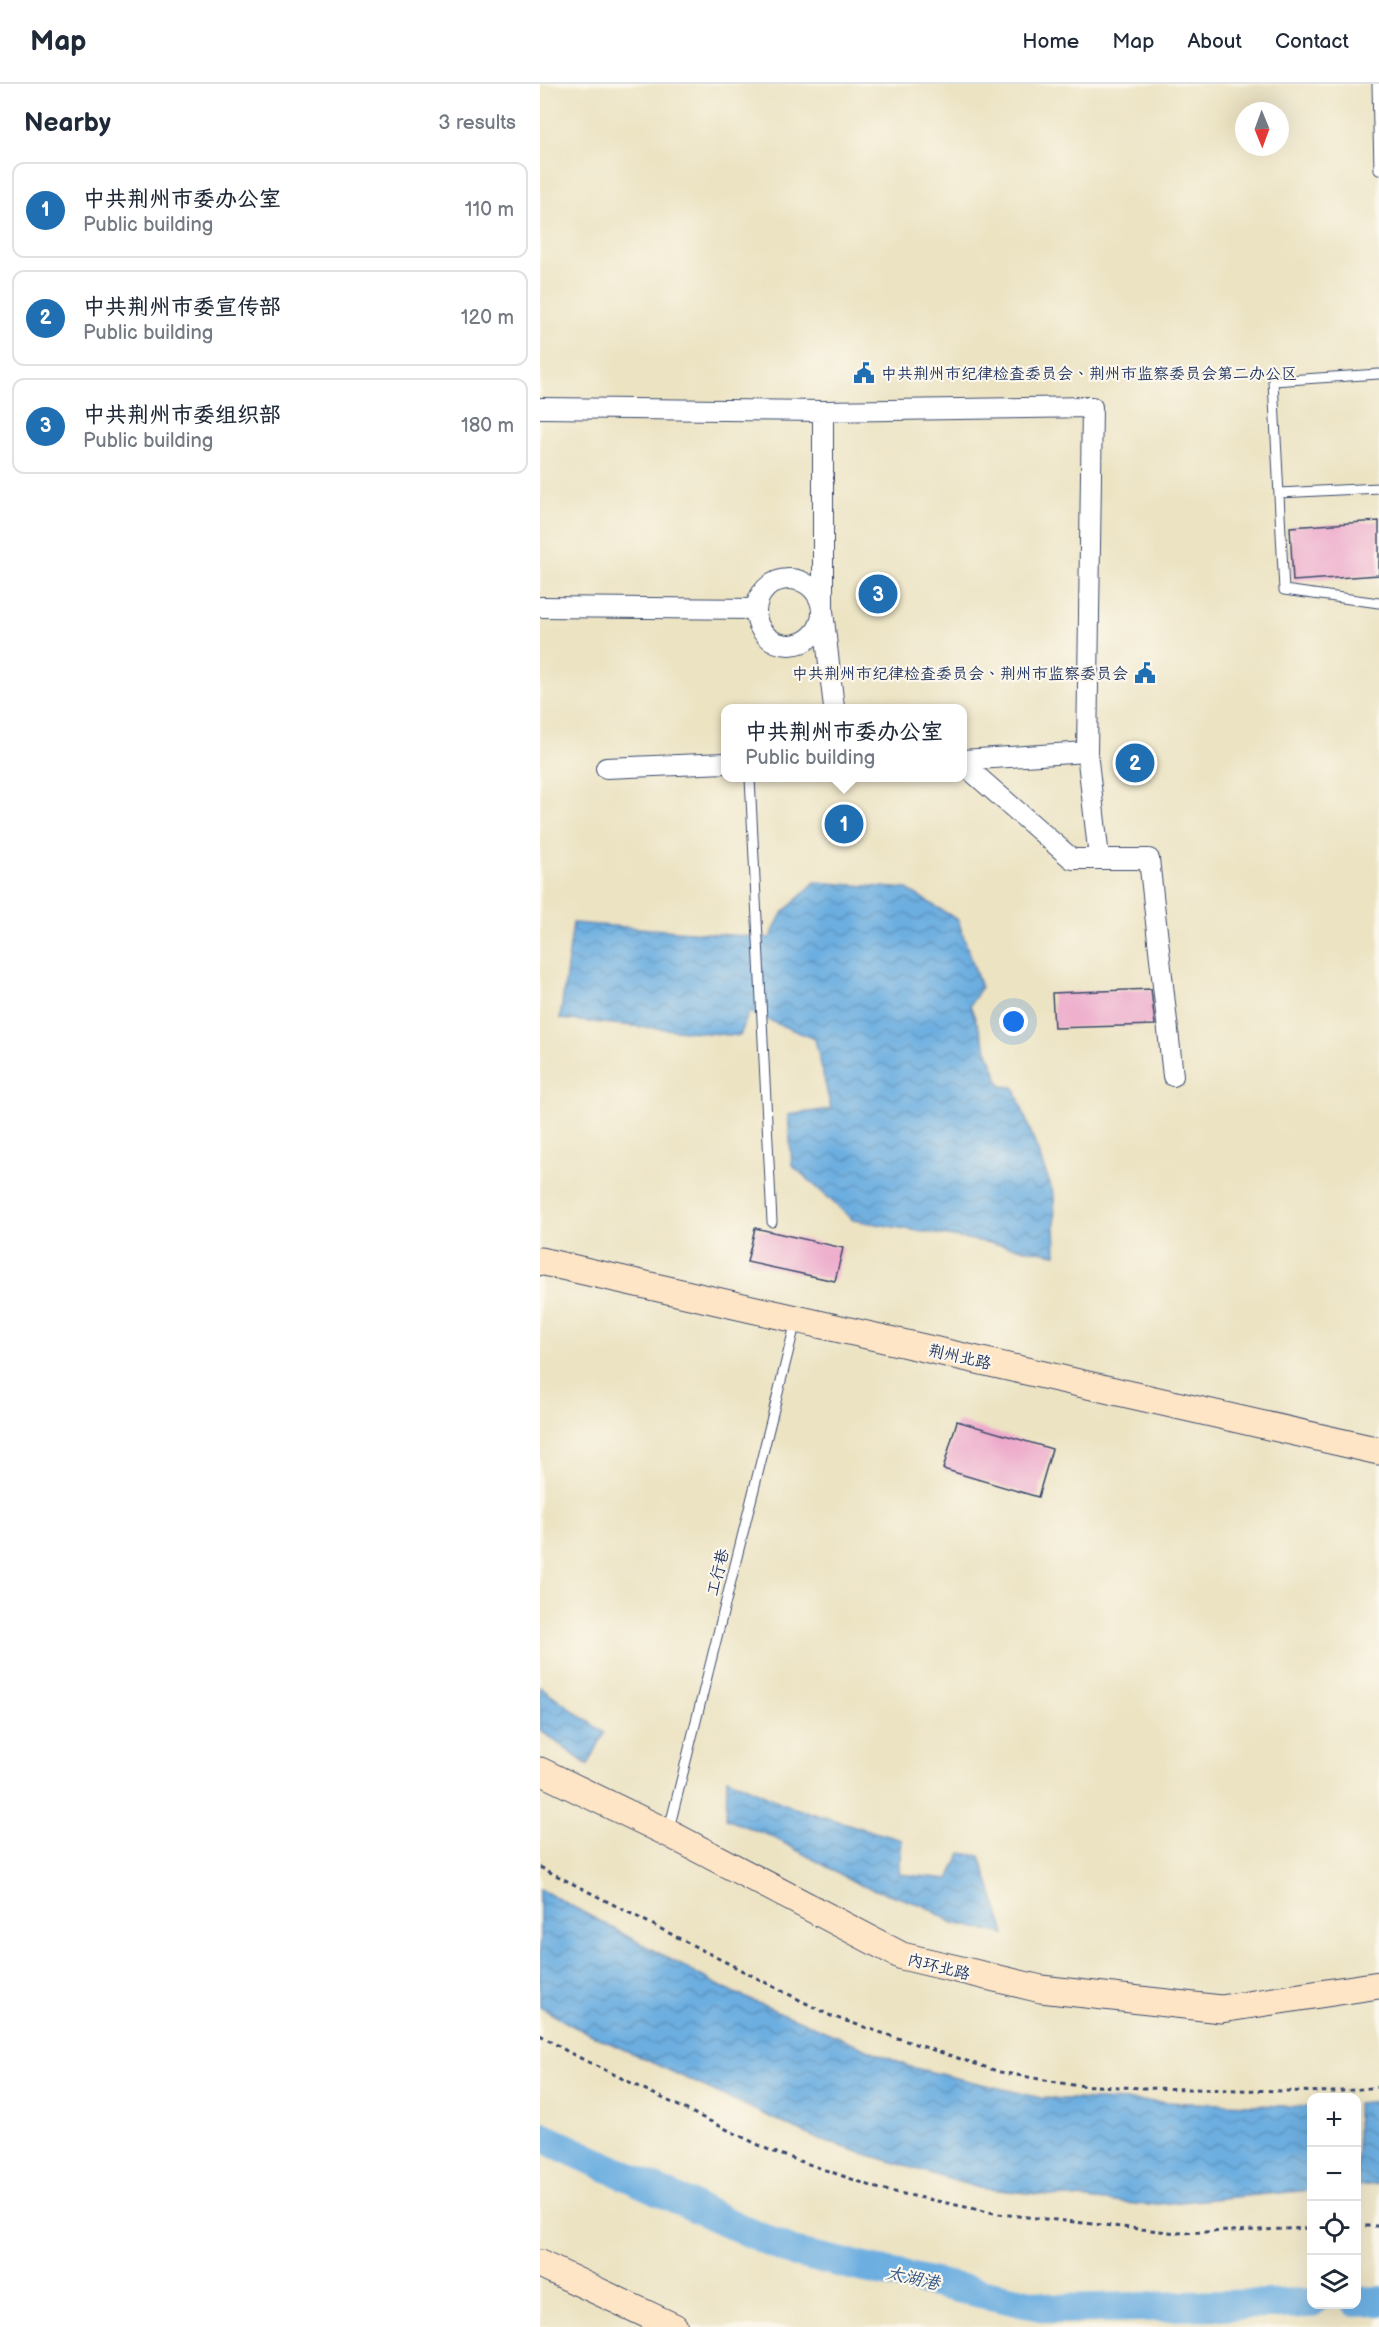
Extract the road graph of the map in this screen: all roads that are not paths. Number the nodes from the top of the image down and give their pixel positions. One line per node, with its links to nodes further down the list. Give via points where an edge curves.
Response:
1 (1377, 84): 2 (lane)
2 (1379, 170)
3 (1379, 374): 7 (lane, via 1273,381)
4 (540, 408): 5 (street)
5 (823, 411): 11 (street); 13 (street, via 1092,407)
6 (1379, 488): 7 (lane)
7 (1279, 493): 8 (lane, via 1284,590)
8 (1379, 603)
9 (540, 607): 10 (street)
10 (756, 609): 11 (street, via 765,588 785,578 807,583 821,600); 11 (street, via 760,629 777,643 788,645 808,639 821,622)
11 (823, 611): 12 (street)
12 (834, 704)
13 (1087, 752): 14 (street); 19 (street)
14 (967, 762)
15 (721, 763): 17 (street)
16 (967, 766): 19 (street, via 1072,859)
17 (606, 768)
18 (750, 782): 21 (lane)
19 (1099, 858): 20 (street, via 1149,859)
20 (1173, 1076)
21 (772, 1222)
22 (540, 1261): 23 (street, 荆州北路)
23 (796, 1319): 24 (street, 荆州北路); 26 (lane, 工行巷)
24 (1379, 1451)
25 (540, 1771): 26 (street, 内环北路)
26 (668, 1833): 27 (street, 内环北路, via 902,1956 1012,1983 1221,2009)
27 (1379, 1985)
28 (540, 2264): 29 (street)
29 (674, 2327)

